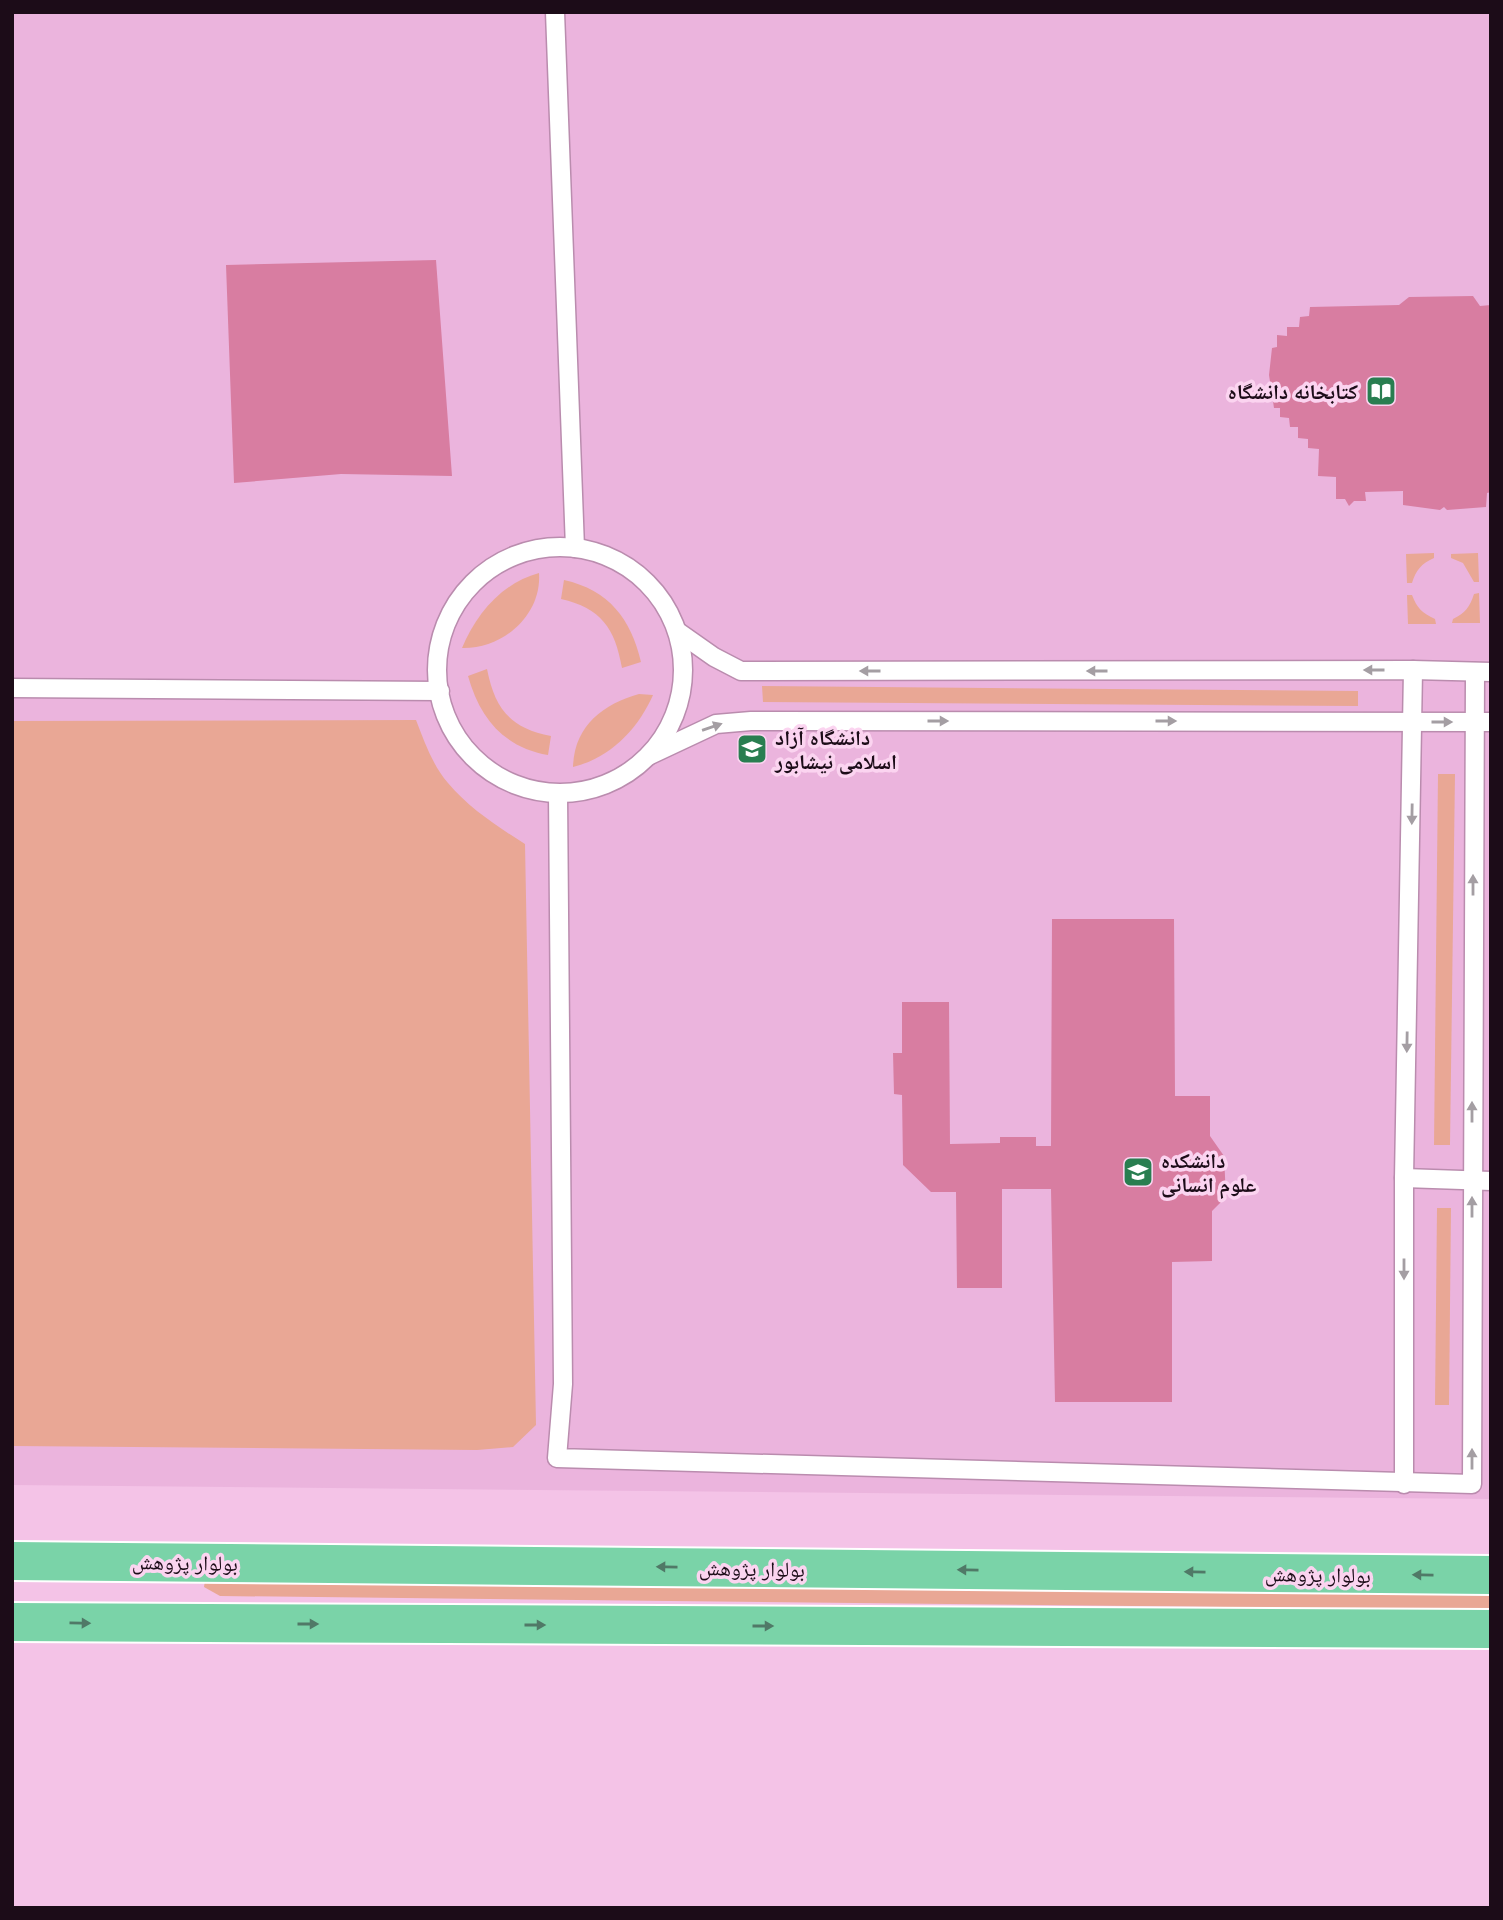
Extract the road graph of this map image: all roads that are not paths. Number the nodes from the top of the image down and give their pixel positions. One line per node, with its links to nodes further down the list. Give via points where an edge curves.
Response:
1 (555, 12): 2 (lane)
2 (575, 548): 3 (lane, via 590,549 628,566 658,595); 7 (lane, via 543,547 504,559 474,579 453,605 438,645)
3 (677, 631): 4 (lane, one-way to 3, via 741,671); 10 (lane, via 683,667 681,693 673,722)
4 (1413, 670): 5 (lane); 8 (lane)
5 (1483, 672): 9 (lane)
6 (12, 688): 7 (lane)
7 (440, 691): 11 (lane, via 447,722 472,757 521,788)
8 (1413, 721): 9 (lane, one-way to 9); 10 (lane, one-way to 8, via 716,724 751,720); 12 (lane, one-way to 12)
9 (1483, 722): 13 (lane, one-way to 9)
10 (650, 755): 11 (lane, via 628,774 595,789)
11 (558, 794): 15 (lane, via 563,1384 557,1458)
12 (1404, 1178): 13 (lane); 15 (lane, one-way to 15)
13 (1472, 1181): 14 (lane); 15 (lane, one-way to 13, via 1472,1484)
14 (1491, 1181)
15 (1404, 1484)
16 (12, 1561): 17 (main road, بولوار پژوهش, one-way to 16)
17 (1491, 1575)
18 (12, 1622): 19 (main road, one-way to 19)
19 (1491, 1629)

